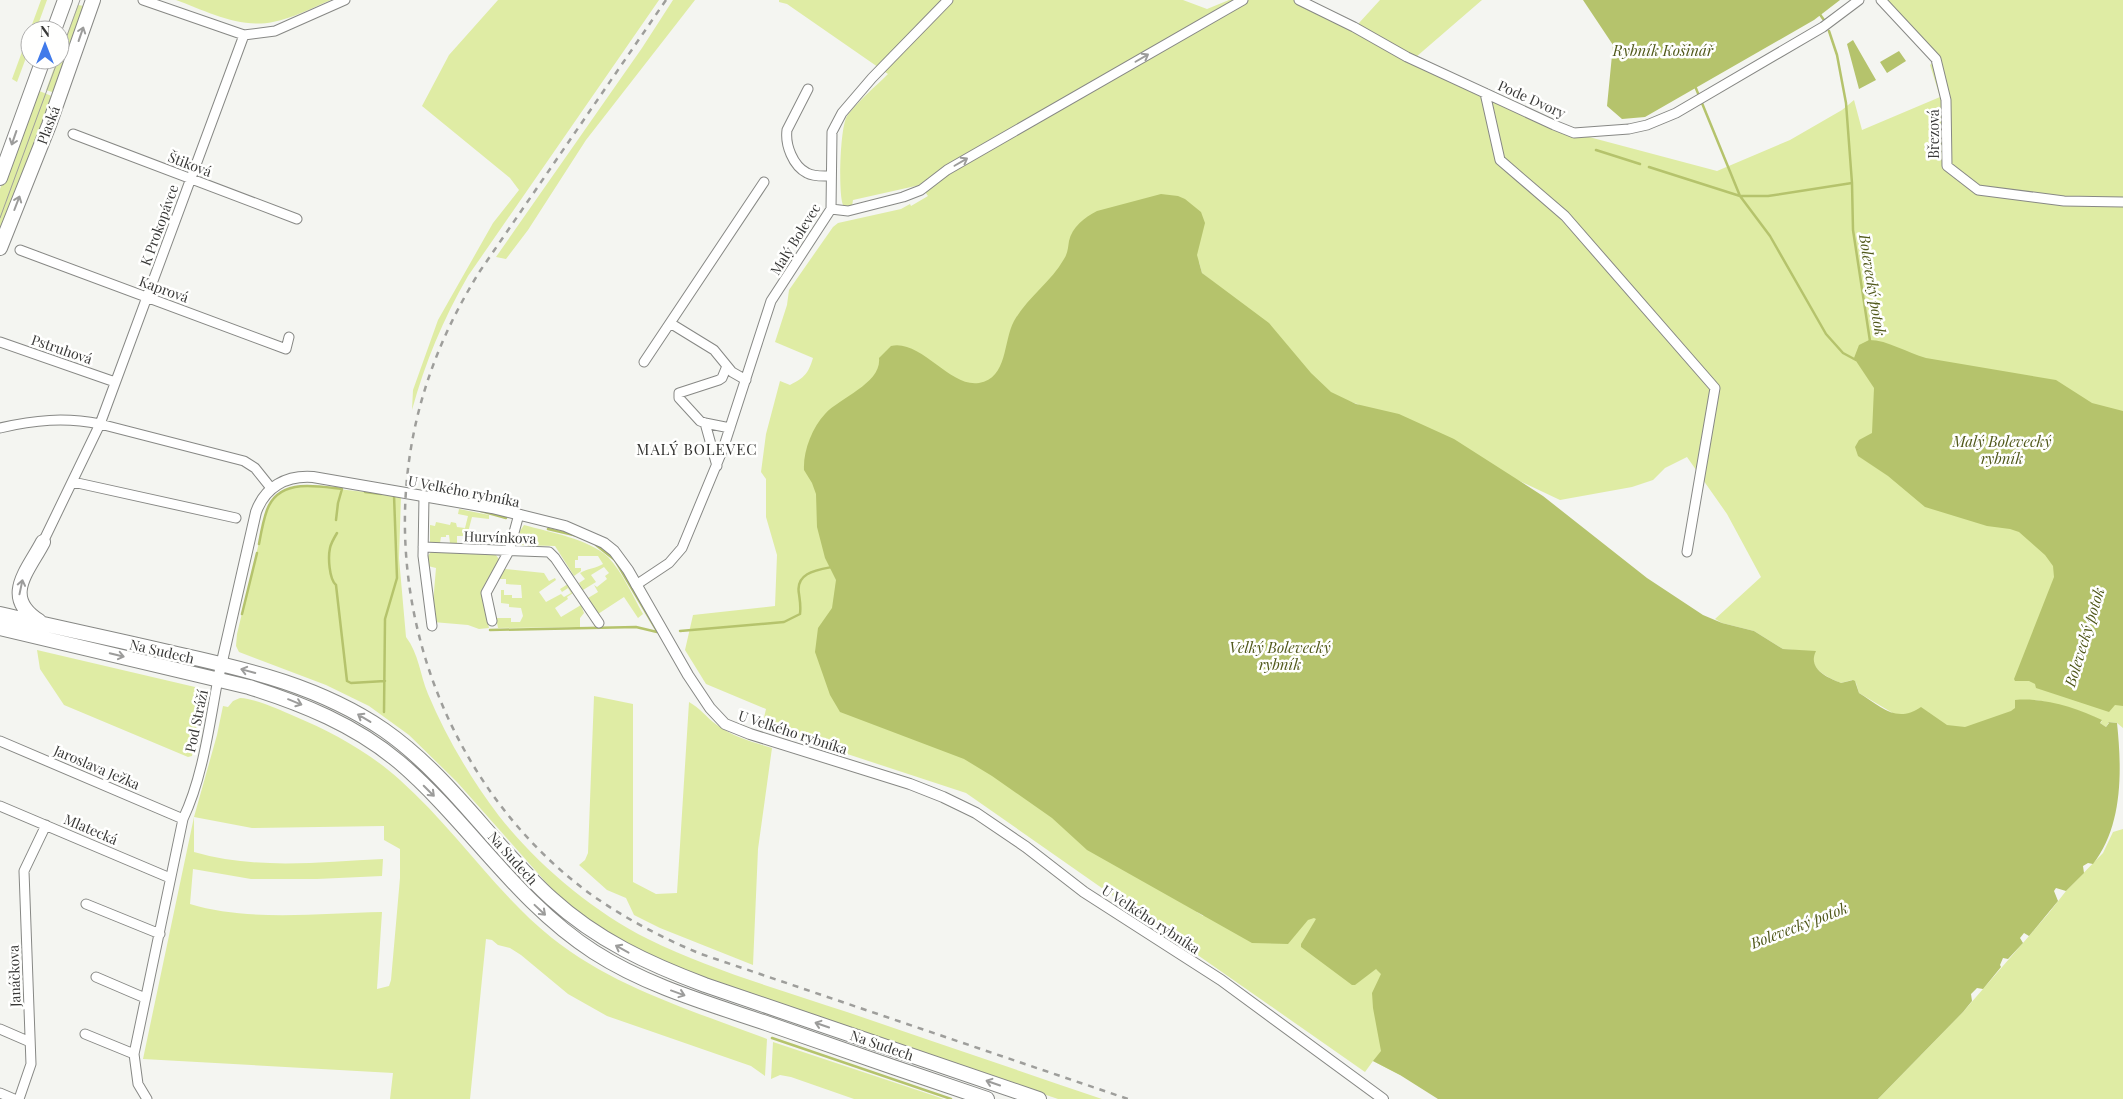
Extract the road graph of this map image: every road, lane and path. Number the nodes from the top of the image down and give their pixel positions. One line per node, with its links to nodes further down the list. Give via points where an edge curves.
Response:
1 (65, 0): 10 (main road)
2 (93, 0): 23 (main road, Plaská, one-way to 2)
3 (143, 0): 11 (street)
4 (345, 0): 11 (street, via 275,31)
5 (948, 0): 16 (street, Malý Bolevec, via 842,113 832,132)
6 (1243, 0): 21 (street, one-way to 6, via 848,211 921,190 947,170)
7 (1300, 0): 14 (street, Pode Dvory)
8 (1859, 0): 14 (street, Pode Dvory, via 1823,27 1676,113 1648,125 1574,133)
9 (1881, 0): 20 (street, Březová, via 1936,59 1946,100 1947,166 1978,190 2064,201)
10 (58, 20)
11 (244, 35): 18 (street, K Prokopávce)
12 (39, 70): 17 (main road, Plaská, one-way to 17)
13 (808, 89): 16 (street, via 787,130 789,149 800,168 807,173)
14 (1485, 93): 46 (street, via 1500,160 1565,216 1715,388)
15 (73, 134): 18 (street, Štiková)
16 (832, 176): 21 (street, Malý Bolevec)
17 (0, 178)
18 (191, 179): 22 (street, Štiková); 25 (street, K Prokopávce)
19 (764, 182): 26 (street)
20 (2123, 202)
21 (831, 209): 31 (street, Malý Bolevec, via 772,301)
22 (297, 219)
23 (0, 248)
24 (20, 250): 25 (street, Kaprová)
25 (147, 297): 27 (street, Kaprová, via 286,349); 32 (street, K Prokopávce)
26 (670, 323): 29 (street); 30 (street, via 714,350)
27 (289, 336)
28 (0, 342): 32 (street, Pstruhová)
29 (644, 362)
30 (727, 366): 31 (street); 33 (street, via 719,380 679,393 679,398)
31 (746, 380): 36 (street, Malý Bolevec)
32 (115, 382): 34 (street, K Prokopávce)
33 (705, 423): 36 (street); 37 (street)
34 (100, 424): 35 (street, via 51,419); 38 (street); 39 (street, via 244,461 256,468)
35 (0, 428)
36 (730, 428): 37 (street, Malý Bolevec)
37 (717, 466): 47 (street, Malý Bolevec, via 682,548 669,562)
38 (73, 482): 42 (street); 43 (street)
39 (271, 488): 40 (street, U Velkého rybníka, via 285,480 306,477); 54 (street, Pod Stráží, via 256,512)
40 (424, 496): 41 (street, U Velkého rybníka); 44 (street)
41 (518, 514): 45 (street); 47 (street, U Velkého rybníka, via 565,526 604,543 614,551)
42 (236, 518)
43 (43, 542): 51 (main road, one-way to 43, via 25,611 19,591)
44 (423, 547): 45 (street, Hurvínkova); 52 (street)
45 (509, 551): 49 (street, via 486,593); 50 (street, Hurvínkova, via 552,554)
46 (1687, 552)
47 (636, 585): 75 (street, U Velkého rybníka, via 688,675 725,724 910,784 976,813 1084,892 1221,980)
48 (0, 614): 51 (main road, Na Sudech)
49 (492, 621)
50 (599, 623)
51 (44, 624): 54 (main road, Na Sudech)
52 (432, 626)
53 (0, 628): 55 (main road, Na Sudech, one-way to 55)
54 (222, 664): 55 (street, Pod Stráží); 74 (main road, Na Sudech, one-way to 54, via 705,985 619,948 551,898 450,788 385,731 319,694)
55 (218, 680): 58 (street, Pod Stráží, via 200,767); 73 (main road, Na Sudech, one-way to 73, via 311,708 377,746 399,762 439,801 535,906 612,963 699,1000)
56 (0, 741): 58 (street, Jaroslava Ježka)
57 (0, 806): 59 (street, Mlatecká)
58 (183, 820): 60 (street, Pod Stráží)
59 (46, 825): 60 (street, Mlatecká); 67 (street, Janáčkova, via 24,871)
60 (170, 878): 62 (street, Pod Stráží)
61 (86, 904): 62 (street)
62 (160, 934): 64 (street, Pod Stráží)
63 (96, 977): 64 (street)
64 (145, 998): 68 (street, Pod Stráží)
65 (0, 1029): 67 (street)
66 (85, 1034): 68 (street)
67 (30, 1042): 71 (street, Janáčkova, via 31,1064)
68 (134, 1054): 72 (street, Pod Stráží, via 138,1084)
69 (0, 1093): 70 (street)
70 (14, 1099)
71 (19, 1099)
72 (147, 1099)
73 (987, 1099)
74 (1039, 1099)
75 (1383, 1099)

